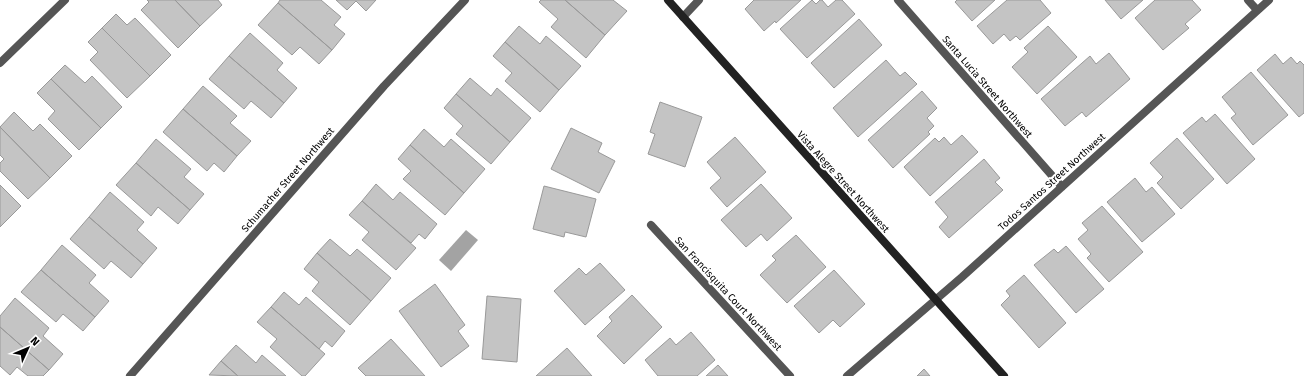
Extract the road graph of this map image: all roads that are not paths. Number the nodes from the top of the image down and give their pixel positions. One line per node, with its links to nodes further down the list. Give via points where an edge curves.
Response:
1 (66, 0): 10 (street)
2 (464, 0): 14 (street, Schumacher Street Northwest, via 384,86)
3 (668, 0): 9 (street, Vista Alegre Street Northwest)
4 (699, 0): 9 (street)
5 (898, 0): 11 (street, Santa Lucia Street Northwest)
6 (1248, 0): 8 (street)
7 (1269, 0): 8 (street, Todos Santos Street Northwest)
8 (1257, 10): 11 (street, Todos Santos Street Northwest)
9 (683, 17): 13 (street, Vista Alegre Street Northwest)
10 (0, 63)
11 (1062, 187): 13 (street, Todos Santos Street Northwest)
12 (652, 225): 15 (street, San Francisquita Court Northwest)
13 (935, 300): 16 (street, Todos Santos Street Northwest); 17 (street, Vista Alegre Street Northwest)
14 (130, 376)
15 (790, 376)
16 (847, 376)
17 (1004, 376)

